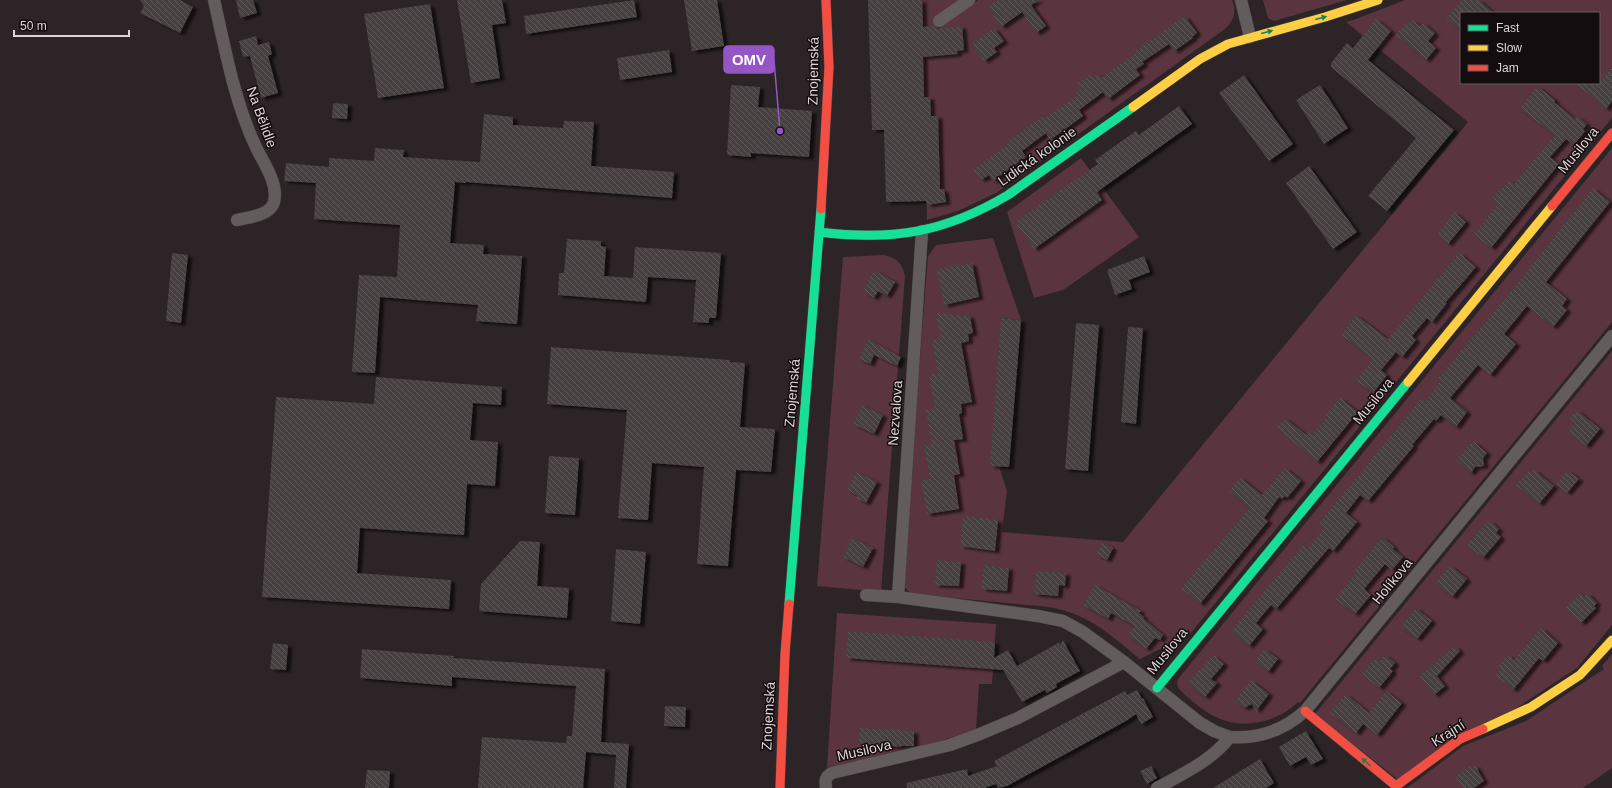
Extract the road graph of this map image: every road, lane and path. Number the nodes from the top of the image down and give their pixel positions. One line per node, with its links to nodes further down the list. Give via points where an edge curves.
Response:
1 (214, 0): 9 (street, Na Bělidle, via 233,82 246,123 274,188 274,202 271,207 259,214)
2 (826, 0): 11 (street, Znojemská, via 829,67)
3 (969, 0): 6 (street)
4 (1241, 0): 7 (street)
5 (1378, 0): 7 (street, Lidická kolonie, one-way to 5)
6 (939, 21)
7 (1250, 37): 10 (street, Lidická kolonie, via 1228,44 1200,59 992,206 960,221)
8 (1612, 132): 17 (street, Musilova)
9 (237, 220)
10 (922, 231): 11 (street, Lidická kolonie, via 887,236 844,236); 14 (street, Nezvalova)
11 (819, 232): 20 (street, Znojemská, via 785,654)
12 (1612, 336): 18 (street, Holíkova)
13 (866, 595): 14 (street)
14 (898, 597): 16 (street, via 1063,621 1084,632)
15 (1612, 640): 18 (street, Krajní, one-way to 18, via 1580,675 1531,707 1460,739 1396,786)
16 (1124, 662): 17 (street, Musilova); 21 (street, Musilova, via 1018,718 980,734 950,745 832,773 825,780)
17 (1157, 688): 19 (street, Musilova, via 1200,723)
18 (1305, 711): 19 (street, Holíkova, via 1280,729 1241,738)
19 (1230, 736): 22 (street, via 1209,758)
20 (780, 788)
21 (826, 788)
22 (1157, 788)

